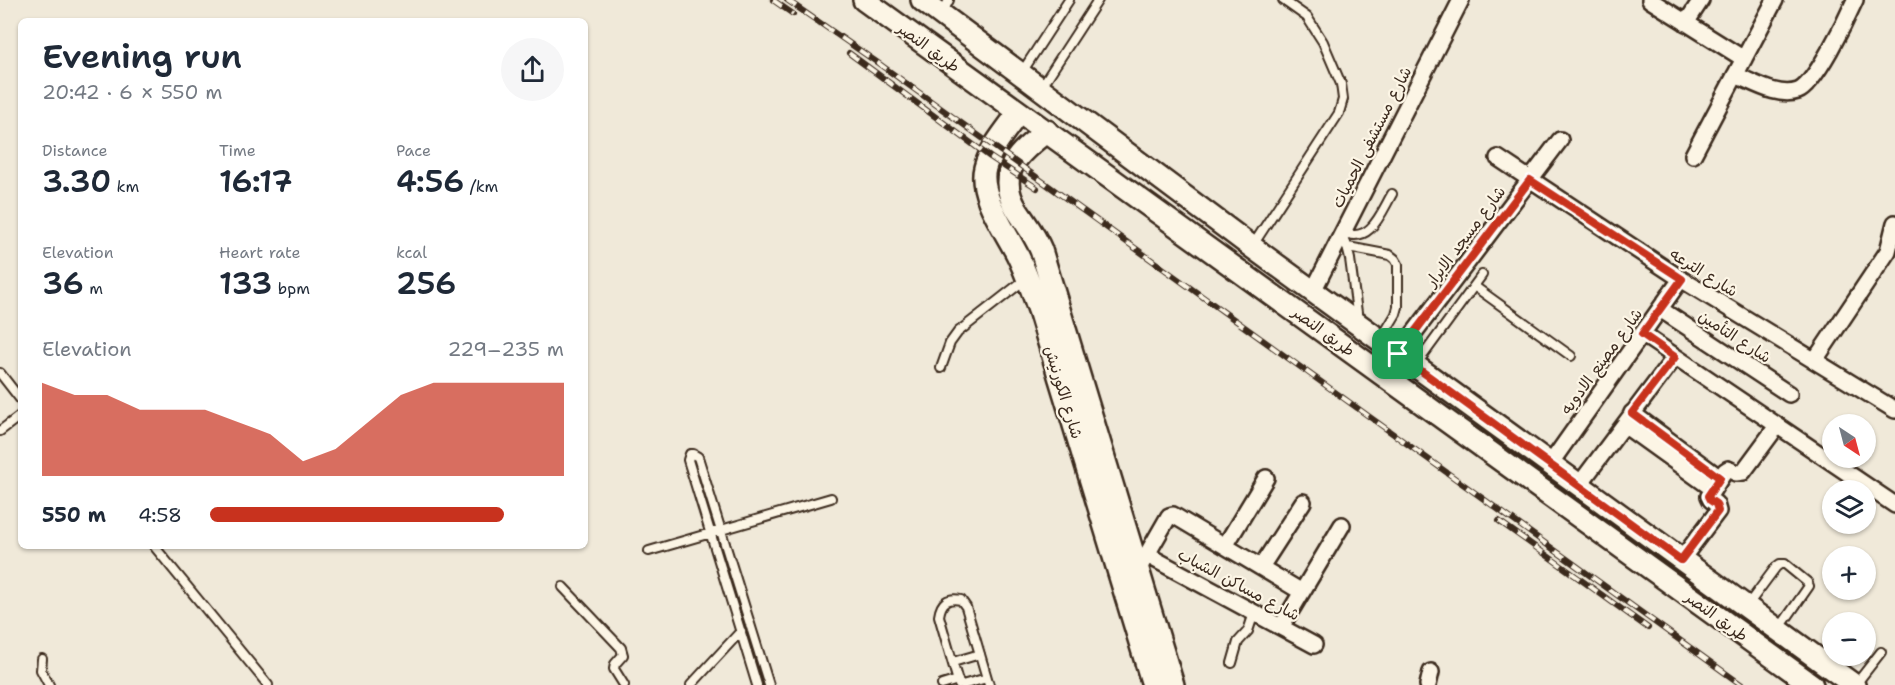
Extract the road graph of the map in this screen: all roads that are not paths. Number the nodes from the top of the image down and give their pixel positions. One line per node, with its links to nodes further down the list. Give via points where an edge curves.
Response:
1 (864, 0): 17 (main road, طريق النصر)
2 (922, 0): 11 (main road, طريق النصر)
3 (1069, 0): 14 (lane)
4 (1098, 0): 16 (lane)
5 (1283, 0): 26 (lane, via 1316,28 1341,84 1343,99 1339,113)
6 (1461, 0): 25 (street, شارع مستشفى الحميات)
7 (1650, 0): 12 (street)
8 (1701, 0): 12 (street)
9 (1775, 0): 13 (street)
10 (1855, 0): 15 (street, via 1810,82 1799,91 1774,91)
11 (946, 7): 14 (main road, طريق النصر)
12 (1686, 23): 13 (street)
13 (1744, 59): 15 (street)
14 (1022, 73): 16 (main road, طريق النصر)
15 (1736, 75): 20 (street)
16 (1041, 87): 26 (main road, طريق النصر)
17 (1019, 112): 18 (main road, طريق النصر); 29 (main road, شارع الكورنيش, via 987,161 984,179 993,210)
18 (1047, 131): 27 (main road, شارع الكورنيش, via 1017,156 1008,185 1013,202 1037,241); 92 (main road, طريق النصر)
19 (1560, 140): 22 (street, شارع مسجد الابرار)
20 (1693, 156)
21 (1498, 158): 22 (street, شارع الترعه)
22 (1530, 180): 30 (street, شارع الترعه); 39 (street, شارع مسجد الابرار)
23 (1392, 194): 25 (lane, via 1370,230)
24 (1895, 223): 40 (street, via 1888,251)
25 (1344, 237): 32 (street, شارع مستشفى الحميات); 34 (lane); 36 (lane, via 1390,255 1398,264 1398,307)
26 (1252, 247): 32 (main road, طريق النصر)
27 (1048, 273): 29 (main road); 64 (main road, شارع الكورنيش)
28 (1482, 275): 31 (lane)
29 (1027, 278): 41 (lane, via 958,332); 90 (main road, شارع الكورنيش)
30 (1682, 279): 33 (street, شارع مصنع الادويه); 40 (street, شارع الترعه)
31 (1474, 286): 37 (lane); 39 (lane)
32 (1313, 291): 34 (main road, طريق النصر)
33 (1660, 309): 35 (street, شارع مصنع الادويه); 43 (street, شارع التأمين)
34 (1359, 325): 36 (main road, طريق النصر)
35 (1642, 334): 38 (street); 50 (street, شارع مصنع الادويه)
36 (1380, 340): 39 (main road, طريق النصر)
37 (1571, 356)
38 (1675, 357): 47 (street); 48 (street)
39 (1407, 360): 50 (main road, طريق النصر)
40 (1815, 360): 45 (street, شارع الترعه)
41 (941, 368)
42 (0, 374): 44 (lane)
43 (1789, 394)
44 (18, 396)
45 (1895, 410)
46 (18, 417): 49 (lane)
47 (1628, 419): 52 (street); 53 (street)
48 (1778, 426): 52 (street, via 1743,472 1728,469); 56 (street)
49 (0, 431)
50 (1550, 464): 53 (main road, طريق النصر)
51 (1266, 478): 60 (street)
52 (1716, 484): 63 (street, via 1709,498 1718,511)
53 (1579, 485): 63 (main road, طريق النصر)
54 (831, 498): 58 (lane)
55 (1304, 502): 65 (street)
56 (1895, 505)
57 (1342, 525): 67 (street)
58 (721, 530): 59 (lane); 59 (lane, via 698,457 690,454 688,460); 73 (lane)
59 (710, 534): 62 (lane); 72 (lane)
60 (1225, 546): 64 (street, via 1171,515); 65 (street)
61 (156, 549): 84 (lane)
62 (649, 551)
63 (1681, 560): 68 (main road, طريق النصر)
64 (1142, 562): 69 (street, شارع مساكن الشباب); 91 (main road, شارع الكورنيش)
65 (1261, 567): 67 (street)
66 (563, 587): 85 (lane, via 621,648 623,655 614,667)
67 (1302, 592): 70 (street)
68 (1746, 607): 71 (main road, طريق النصر); 71 (lane, via 1776,567 1785,564 1809,586)
69 (1254, 613): 70 (street, شارع مساكن الشباب); 80 (lane)
70 (1281, 627): 75 (street, شارع مساكن الشباب)
71 (1778, 630): 93 (main road, طريق النصر)
72 (741, 631): 74 (lane); 86 (lane)
73 (755, 639): 74 (lane); 88 (lane)
74 (744, 642): 87 (lane)
75 (1314, 645)
76 (1881, 652): 93 (lane)
77 (980, 654): 79 (lane); 79 (lane, via 966,607 953,598 940,607 939,616); 81 (lane)
78 (42, 659): 83 (lane, via 41,670)
79 (953, 662): 82 (lane)
80 (1232, 663)
81 (988, 681): 82 (lane)
82 (960, 683): 89 (lane)
83 (49, 685)
84 (267, 685)
85 (624, 685)
86 (691, 685)
87 (758, 685)
88 (770, 685)
89 (942, 685)
90 (1153, 685)
91 (1173, 685)
92 (1812, 685)
93 (1854, 685)

